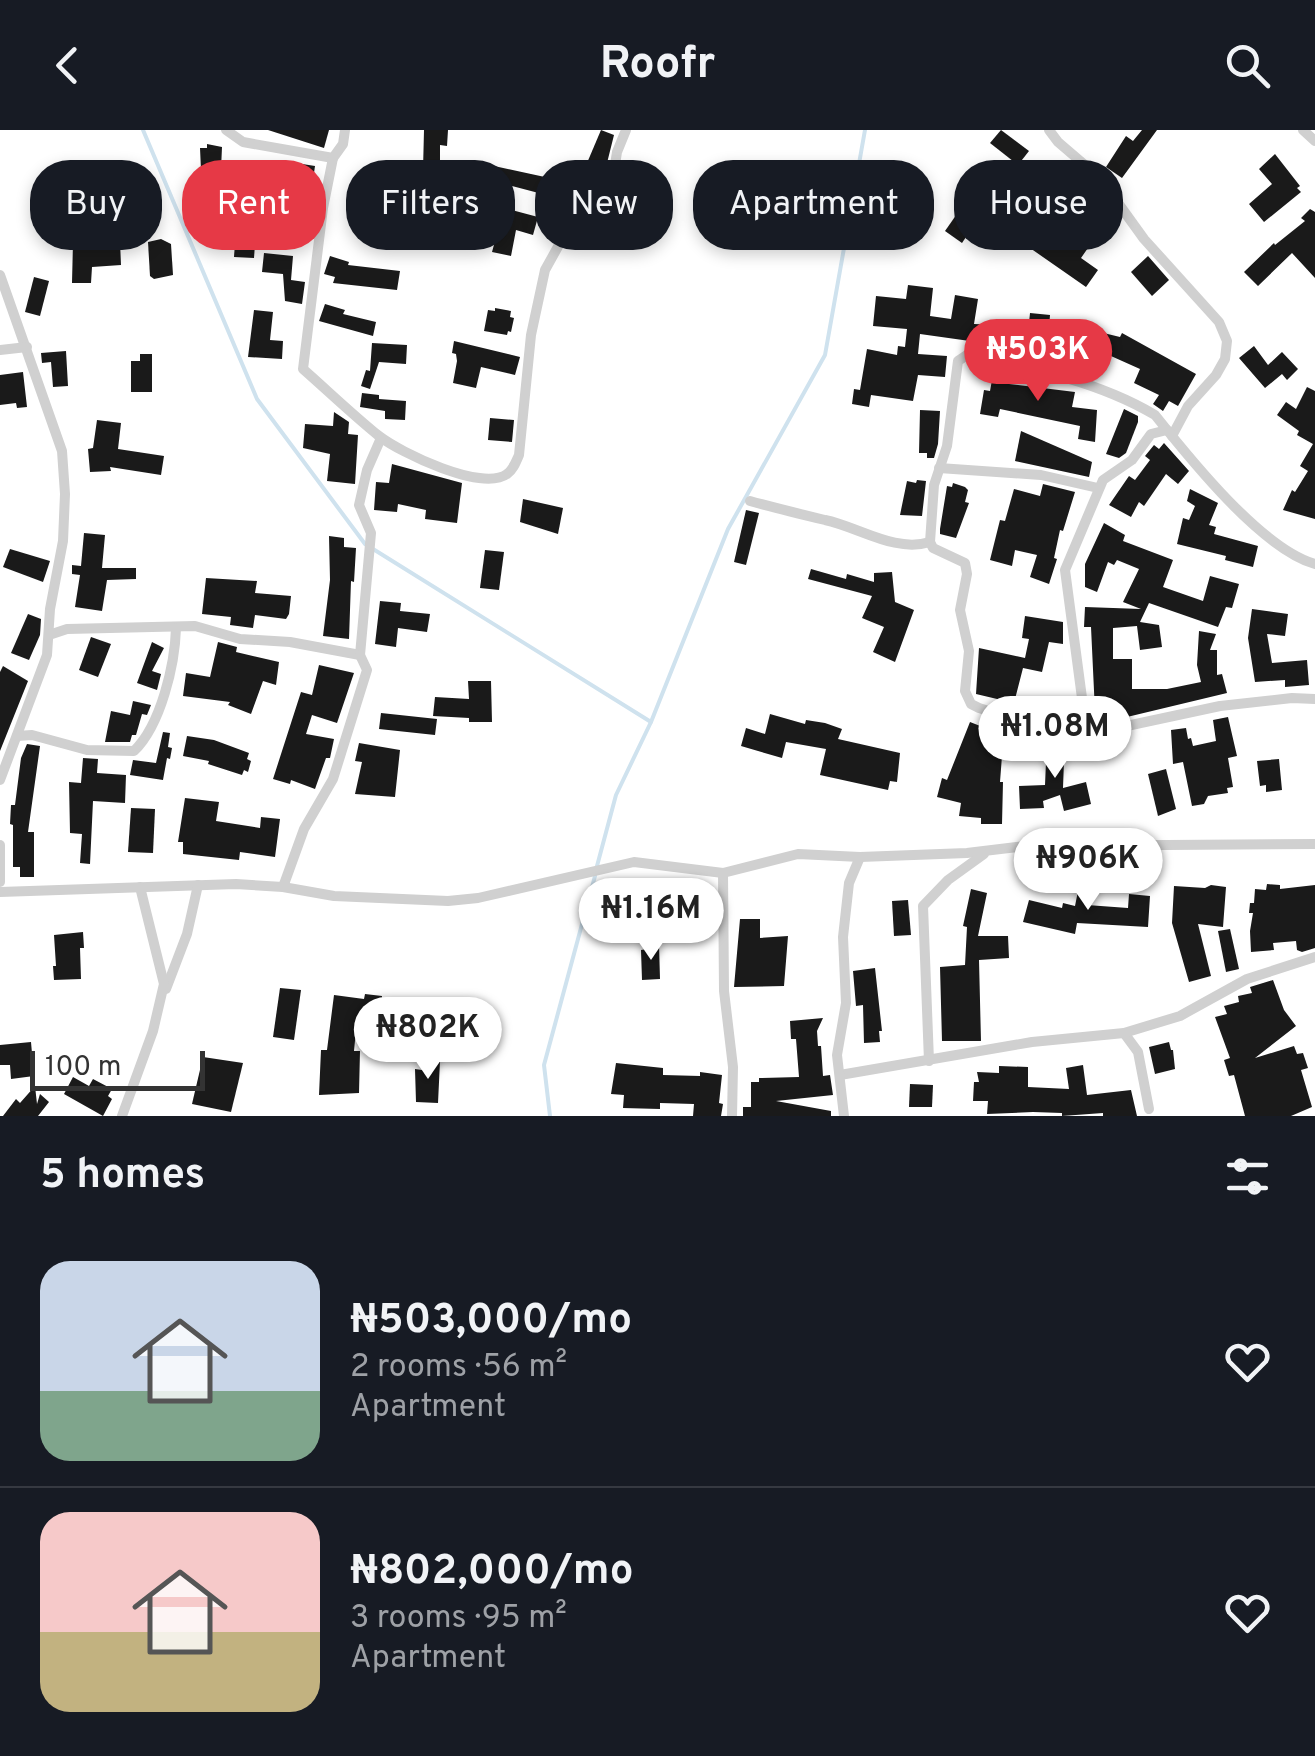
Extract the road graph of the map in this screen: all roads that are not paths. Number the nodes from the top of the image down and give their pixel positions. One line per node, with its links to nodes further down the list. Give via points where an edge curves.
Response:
1 (226, 130): 7 (street, via 243,142)
2 (345, 130): 7 (street)
3 (626, 130): 12 (street, via 613,178 584,198 544,270 519,455 510,473 496,480 461,474)
4 (1049, 130): 11 (street, via 1100,178 1228,342 1216,375)
5 (1303, 130): 6 (street)
6 (1315, 140)
7 (334, 158): 12 (street, via 304,369)
8 (0, 275): 9 (street)
9 (27, 347): 10 (street); 19 (street, via 62,451 63,541)
10 (0, 350)
11 (1170, 433): 13 (street, via 1156,415 1112,393 967,355 958,361); 14 (street, via 1150,434 1132,460); 17 (street, via 1262,532)
12 (381, 438): 20 (street, via 359,505 371,532)
13 (939, 468): 14 (street, via 1041,475); 16 (street)
14 (1098, 488): 22 (street, via 1064,578)
15 (750, 500): 16 (street, via 899,544)
16 (930, 542): 22 (street, via 965,563 960,610 969,650 965,691 972,704 1038,726)
17 (1315, 564)
18 (176, 628): 19 (street, via 67,629); 20 (street); 23 (street, via 169,680 134,751)
19 (49, 635): 23 (street)
20 (360, 655): 33 (street, via 368,670 339,763)
21 (1315, 700): 22 (street, via 1220,706 1108,730)
22 (1089, 724)
23 (17, 736): 24 (street)
24 (0, 780)
25 (1315, 844): 27 (street)
26 (0, 845): 30 (street)
27 (989, 851): 28 (street); 38 (street, via 923,906)
28 (860, 857): 29 (street, via 798,854); 39 (street, via 846,906)
29 (723, 873): 33 (street, via 634,862 448,902); 42 (street)
30 (0, 882)
31 (198, 885): 32 (street); 33 (street); 36 (street)
32 (140, 887): 34 (street); 36 (street, via 162,963)
33 (283, 887)
34 (0, 892)
35 (1315, 957): 37 (street, via 1247,978 1180,1016)
36 (163, 994): 41 (street)
37 (1124, 1034): 38 (street); 40 (street, via 1138,1052)
38 (929, 1061): 39 (street)
39 (840, 1074): 43 (street)
40 (1148, 1109)
41 (122, 1116)
42 (732, 1116)
43 (844, 1116)

